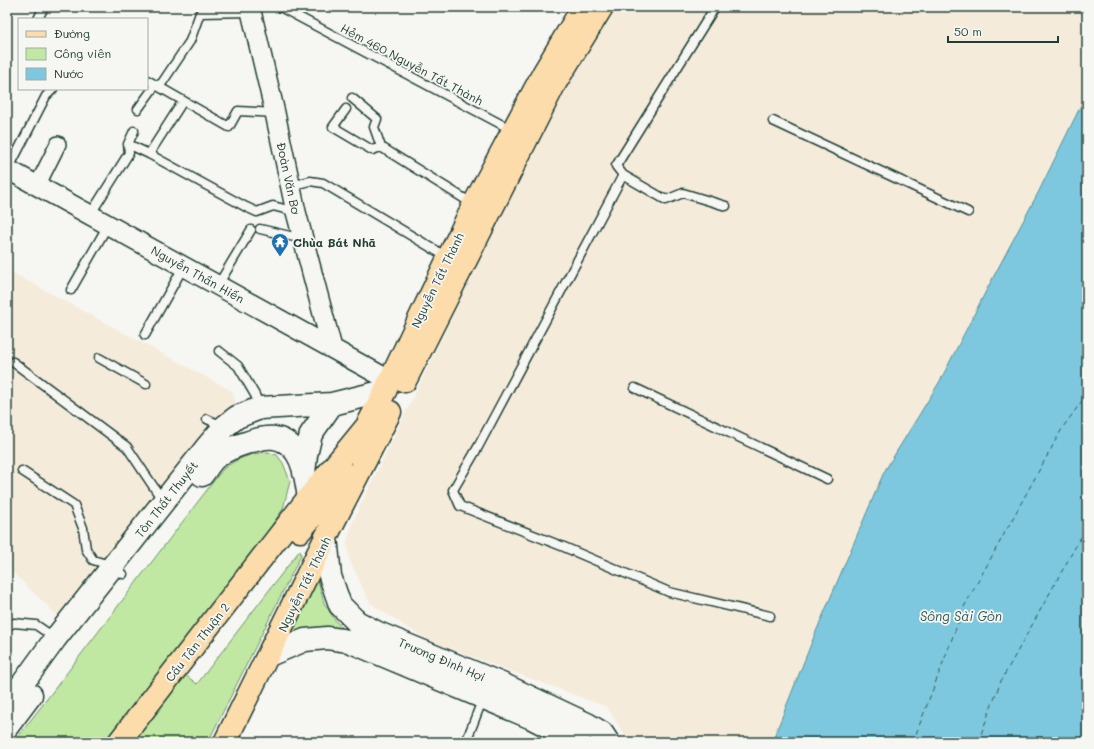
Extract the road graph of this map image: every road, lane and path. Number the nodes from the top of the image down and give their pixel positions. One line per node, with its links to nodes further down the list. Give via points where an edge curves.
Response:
1 (44, 7): 7 (lane)
2 (282, 7): 17 (lane, Hẻm 460 Nguyễn Tất Thành)
3 (583, 7): 17 (main road, Nguyễn Tất Thành, via 542,74)
4 (602, 7): 50 (main road, Nguyễn Tất Thành, via 554,85)
5 (714, 7): 24 (lane, via 616,166)
6 (251, 9): 9 (lane, via 200,14 190,41 162,83); 15 (street, Đoàn Văn Bơ)
7 (38, 18)
8 (148, 81): 9 (lane)
9 (156, 86): 12 (lane); 13 (lane)
10 (52, 90): 23 (lane, via 46,96)
11 (352, 98): 21 (lane, via 377,119 374,127)
12 (184, 101): 15 (lane, via 229,127 238,111); 22 (lane)
13 (138, 109)
14 (346, 109): 21 (lane, via 333,126 372,150)
15 (275, 113): 26 (street, Đoàn Văn Bơ)
16 (773, 121): 30 (lane)
17 (512, 130): 27 (main road, Nguyễn Tất Thành)
18 (134, 131): 20 (lane)
19 (58, 144): 25 (street)
20 (128, 144): 22 (lane); 31 (lane, via 129,153)
21 (380, 147): 27 (lane)
22 (149, 154): 29 (lane, via 246,208 257,212 273,206)
23 (7, 169): 25 (street, Nguyễn Thần Hiến)
24 (623, 175): 28 (lane, via 666,200 683,193); 59 (lane, via 453,490 460,506 668,592)
25 (37, 186): 31 (street, Nguyễn Thần Hiến)
26 (291, 186): 29 (street, Đoàn Văn Bơ); 36 (lane, via 310,181 323,183)
27 (474, 204): 36 (main road, Nguyễn Tất Thành)
28 (726, 206)
29 (296, 212): 35 (street, Đoàn Văn Bơ)
30 (968, 212)
31 (90, 215): 32 (street, Nguyễn Thần Hiến)
32 (108, 225): 37 (street, Nguyễn Thần Hiến); 39 (lane)
33 (260, 229): 35 (lane)
34 (251, 230): 38 (lane)
35 (304, 239): 41 (street, Đoàn Văn Bơ)
36 (448, 258): 46 (main road, Nguyễn Tất Thành)
37 (184, 266): 38 (street, Nguyễn Thần Hiến); 40 (lane)
38 (218, 285): 41 (street, Nguyễn Thần Hiến)
39 (71, 290)
40 (144, 335)
41 (332, 348): 46 (street, Nguyễn Thần Hiến)
42 (219, 351): 49 (lane, via 238,366)
43 (99, 358): 45 (lane)
44 (13, 362): 55 (lane, via 127,447)
45 (146, 384)
46 (387, 385): 48 (main road, Tôn Thất Thuyết); 54 (main road, Nguyễn Tất Thành, via 367,426)
47 (635, 388): 53 (lane)
48 (332, 404): 49 (main road, Tôn Thất Thuyết); 52 (main road, via 311,434)
49 (260, 408): 55 (main road, Tôn Thất Thuyết, via 215,423)
50 (371, 448): 56 (main road, Nguyễn Tất Thành); 57 (main road, Nguyễn Tất Thành)
51 (22, 471): 58 (lane, via 74,505 83,528 86,549 93,560)
52 (304, 473): 54 (main road); 58 (main road, Tôn Thất Thuyết, via 295,451 285,442 275,438 264,437 232,447 216,456)
53 (827, 479)
54 (309, 497): 57 (main road, Nguyễn Tất Thành)
55 (163, 502): 58 (main road, Tôn Thất Thuyết)
56 (326, 537): 62 (main road, Nguyễn Tất Thành); 63 (main road, Trương Đình Hợi, via 330,576 340,605 357,622)
57 (280, 545): 67 (main road, Cầu Tân Thuận 2); 68 (main road, Cầu Tân Thuận 2)
58 (118, 570): 61 (main road, Tôn Thất Thuyết); 66 (main road, Tôn Thất Thuyết)
59 (770, 616)
60 (7, 626): 61 (lane, via 14,623 36,624)
61 (55, 638): 65 (main road, Tôn Thất Thuyết)
62 (269, 655): 64 (main road, Trương Đình Hợi, via 305,640 327,638 349,641); 69 (main road, Nguyễn Tất Thành)
63 (504, 685): 64 (main road); 72 (main road, Trương Đình Hợi, via 587,724 602,733)
64 (484, 698): 70 (lane); 71 (main road, Trương Đình Hợi, via 532,718)
65 (7, 705)
66 (7, 727)
67 (119, 742)
68 (135, 742)
69 (225, 742)
70 (466, 742)
71 (579, 742)
72 (608, 742)

